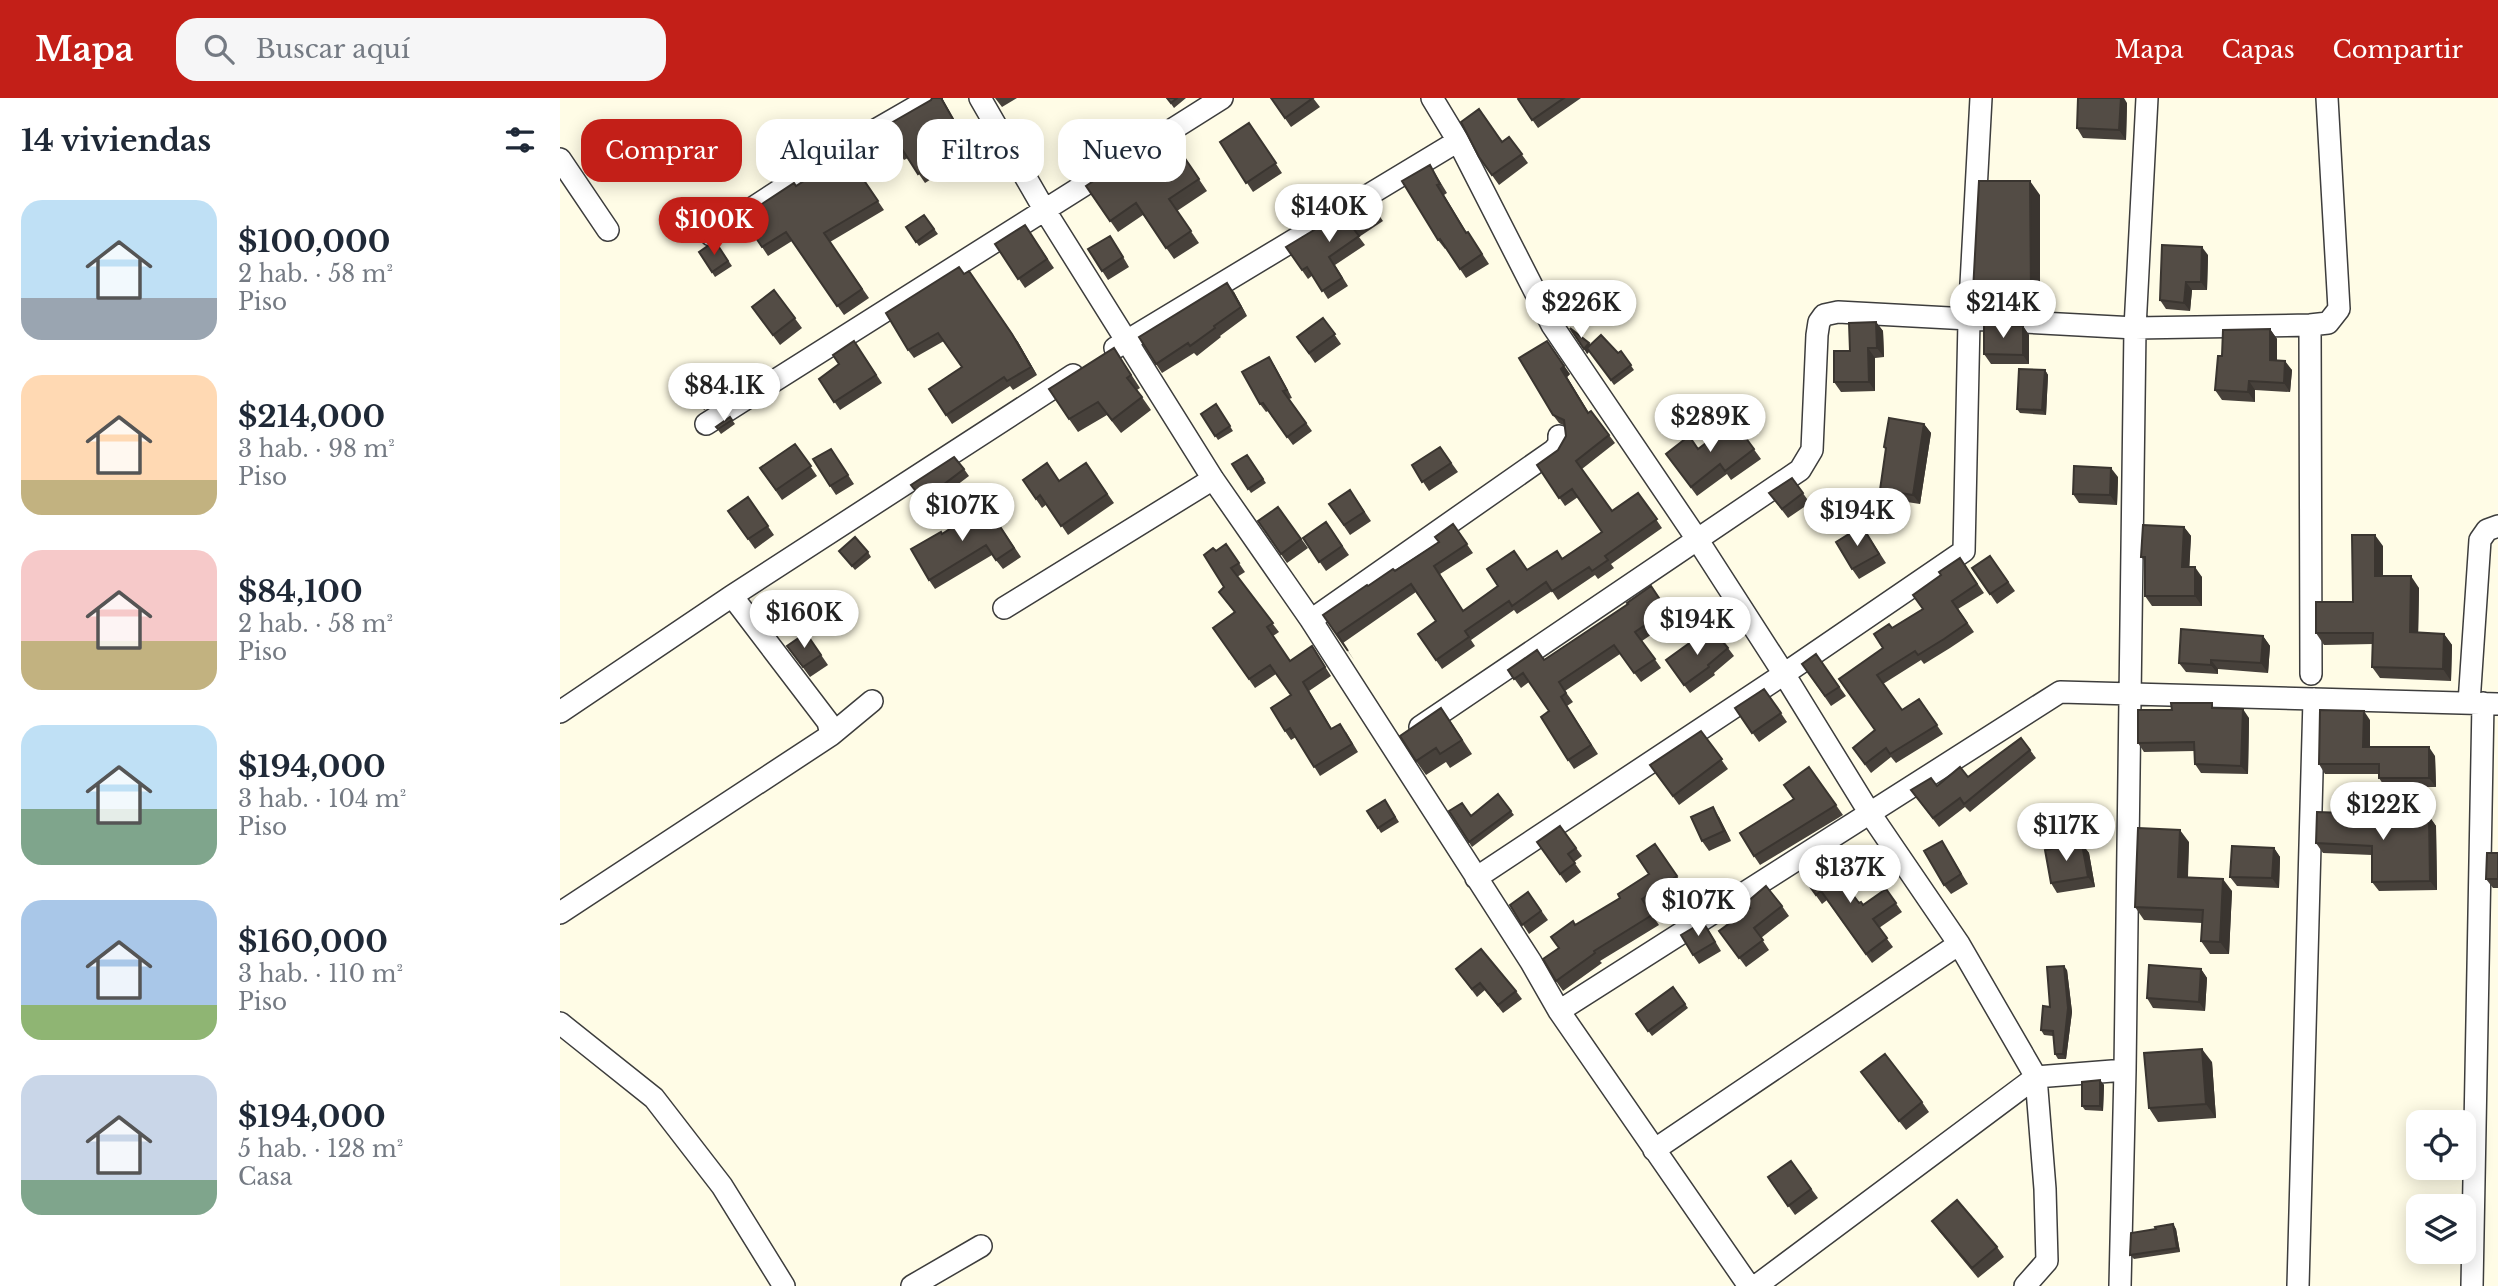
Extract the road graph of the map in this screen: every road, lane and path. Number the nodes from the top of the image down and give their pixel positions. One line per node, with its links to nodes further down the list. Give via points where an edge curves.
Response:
1 (931, 98): 12 (street)
2 (980, 98): 10 (street)
3 (1222, 98): 10 (street)
4 (1432, 98): 8 (street)
5 (1981, 98): 13 (street)
6 (2147, 98): 15 (street)
7 (2327, 98): 14 (street, via 2339,309 2328,323)
8 (1458, 141): 16 (street); 21 (street, via 1552,325)
9 (560, 159): 11 (street)
10 (1044, 209): 16 (street); 17 (street)
11 (608, 230)
12 (711, 235)
13 (1969, 321): 15 (street); 21 (street, via 1838,312 1824,315 1817,335 1812,450 1800,470); 25 (street, via 1964,551)
14 (2310, 325): 15 (street); 26 (street)
15 (2135, 328): 27 (street)
16 (1126, 341): 19 (street); 22 (street)
17 (706, 424)
18 (1559, 436): 24 (street, via 1554,450)
19 (1213, 479): 23 (street); 24 (street)
20 (2498, 526): 30 (street, via 2487,530 2480,540)
21 (1697, 539): 25 (street); 33 (street)
22 (732, 596): 31 (street); 32 (street, via 828,722)
23 (1004, 608)
24 (1311, 620): 33 (street)
25 (1784, 674): 34 (street); 35 (street)
26 (2311, 674)
27 (2129, 695): 28 (street); 34 (street, via 2060,692); 40 (street)
28 (2314, 698): 30 (street); 50 (street)
29 (872, 701): 32 (street)
30 (2483, 703): 51 (street)
31 (560, 712)
32 (831, 735): 36 (street)
33 (1392, 746): 35 (street)
34 (1869, 812): 37 (street); 38 (street)
35 (1476, 878): 38 (street)
36 (560, 913)
37 (1959, 944): 41 (street); 42 (street)
38 (1559, 1011): 42 (street)
39 (560, 1023): 44 (street, via 654,1098 722,1186)
40 (2126, 1070): 41 (street); 49 (street)
41 (2036, 1077): 47 (street); 48 (street, via 2048,1261)
42 (1654, 1150): 46 (street)
43 (981, 1246): 45 (street)
44 (784, 1286)
45 (912, 1286)
46 (1749, 1286)
47 (1756, 1286)
48 (2025, 1286)
49 (2120, 1286)
50 (2298, 1286)
51 (2472, 1286)

